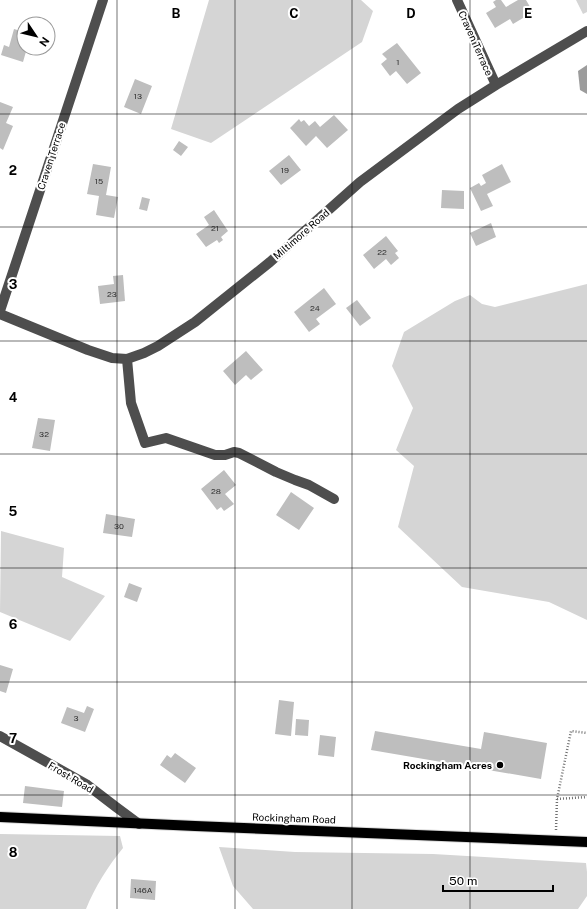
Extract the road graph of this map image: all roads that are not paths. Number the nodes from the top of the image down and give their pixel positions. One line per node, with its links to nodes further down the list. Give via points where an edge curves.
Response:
1 (103, 0): 5 (street, Craven Terrace)
2 (457, 0): 4 (street, Craven Terrace)
3 (587, 31): 4 (street, Miltimore Road)
4 (496, 85): 6 (street, Miltimore Road, via 458,109 360,182 270,262 195,322 158,346)
5 (0, 312): 6 (street, Miltimore Road, via 88,350 112,358)
6 (127, 359): 7 (street, via 131,403 145,443 166,438 215,455 239,453)
7 (334, 499)
8 (0, 736): 10 (street, Frost Road, via 86,784)
9 (0, 817): 10 (main road, Rockingham Road)
10 (139, 824): 11 (main road, Rockingham Road)
11 (587, 842)

